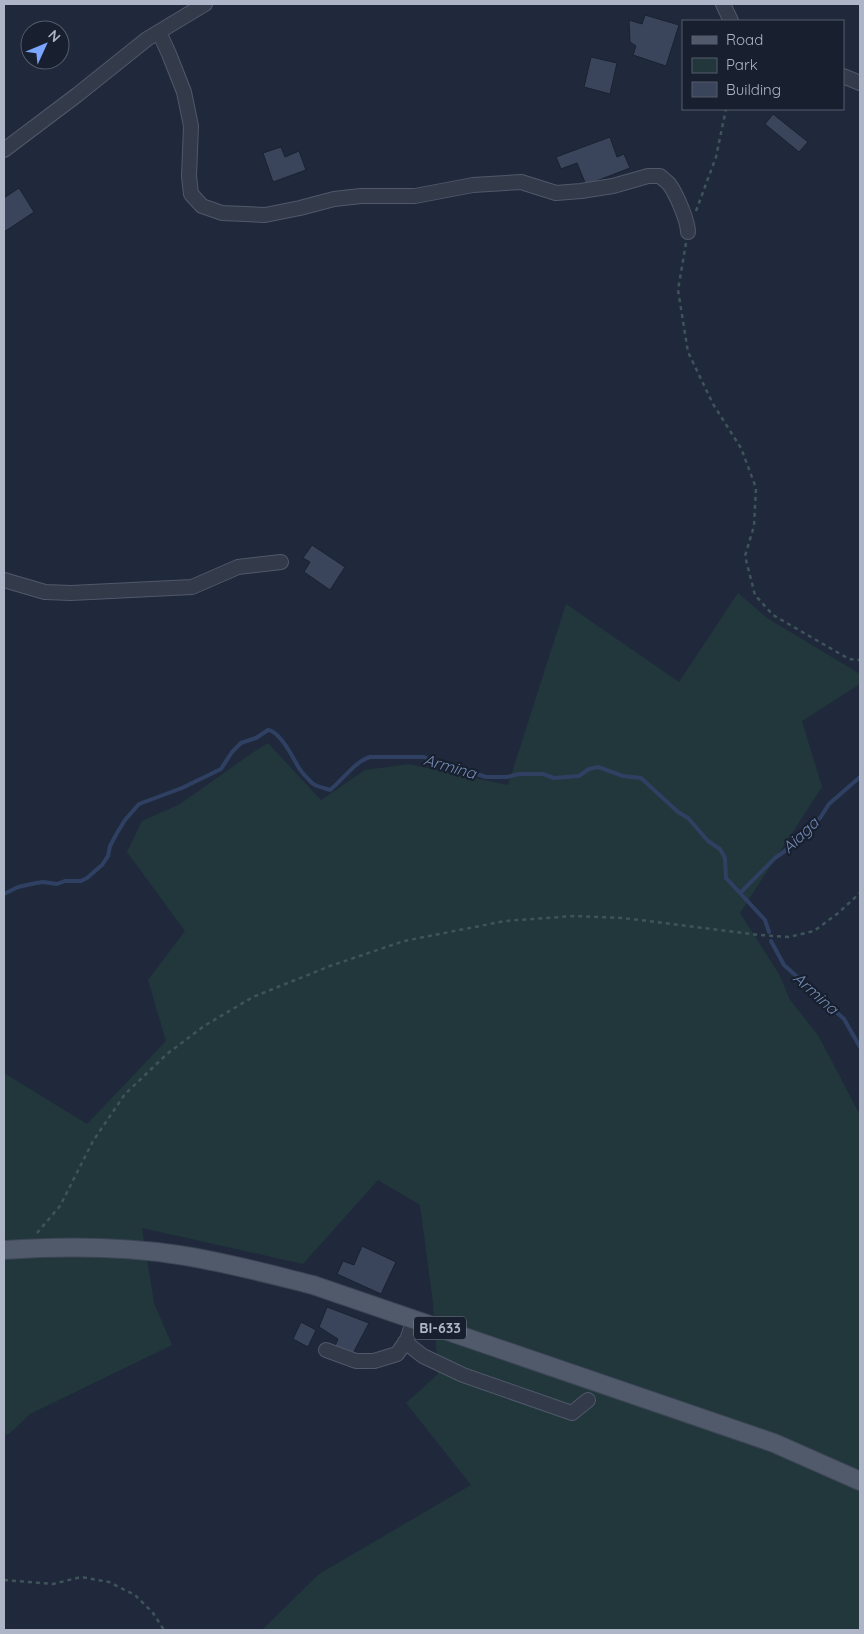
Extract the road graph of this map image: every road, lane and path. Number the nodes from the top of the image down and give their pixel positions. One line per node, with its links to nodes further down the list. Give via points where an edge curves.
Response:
1 (205, 4): 4 (street)
2 (723, 4): 3 (street)
3 (731, 20)
4 (158, 32): 8 (street); 9 (street, via 184,92 191,126 191,194 202,206 222,213 265,215 361,196 415,196 473,185 521,182 556,193 581,192 660,176 677,198)
5 (844, 76): 6 (street)
6 (860, 82)
7 (726, 110): 9 (path, via 716,157)
8 (4, 150)
9 (688, 232): 12 (path, via 678,290 688,352 713,404 741,448 756,488 754,526 746,556 755,595 773,615 849,658)
10 (281, 562): 11 (street, via 238,567 192,587 71,593 45,592)
11 (4, 580)
12 (860, 660)
13 (860, 893): 14 (path, via 814,931 789,936 613,918 574,916 505,921 404,941 253,997 204,1026 125,1094 93,1141 60,1206)
14 (22, 1248): 15 (main road, BI-633); 16 (main road, BI-633, via 118,1249 187,1256 313,1285)
15 (4, 1250)
16 (414, 1319): 17 (street); 20 (main road, BI-633, via 774,1443)
17 (406, 1342): 18 (street, via 397,1354 374,1361 356,1361); 19 (street, via 422,1356 463,1375 555,1408 572,1413)
18 (326, 1350)
19 (588, 1400)
20 (860, 1481)
21 (4, 1580): 22 (path, via 53,1584 81,1577 109,1582 135,1595)
22 (164, 1630)

